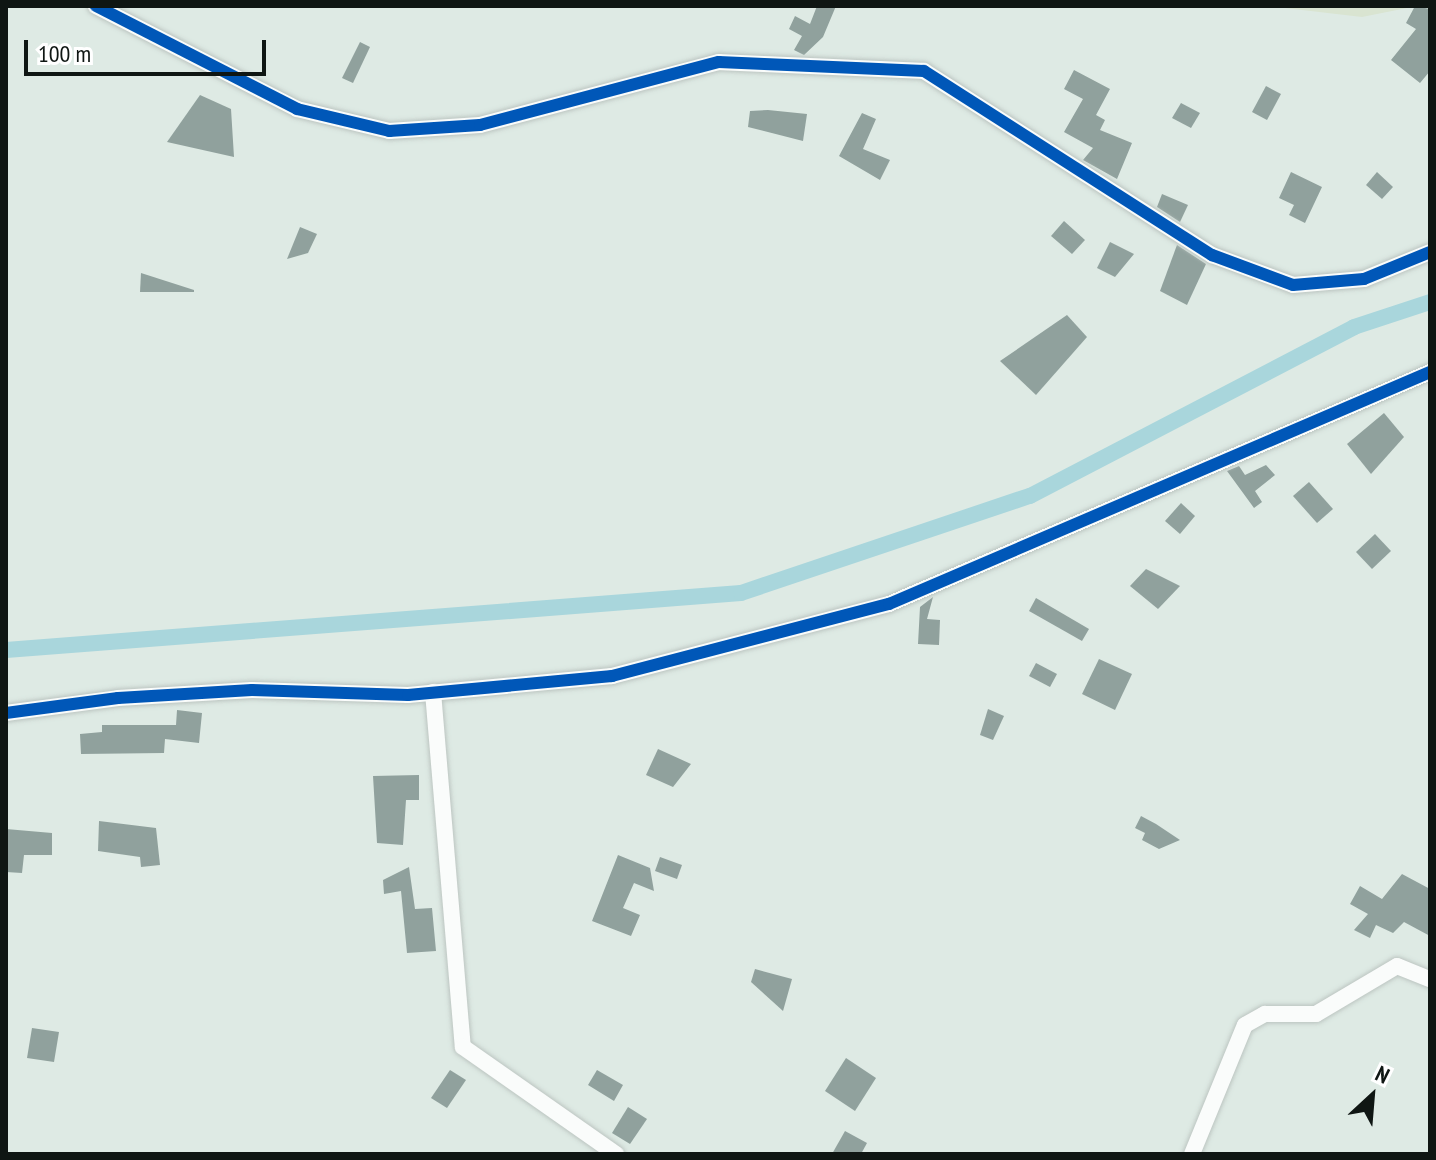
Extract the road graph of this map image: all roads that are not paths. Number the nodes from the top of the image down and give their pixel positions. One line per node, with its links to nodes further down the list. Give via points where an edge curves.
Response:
1 (96, 6): 2 (street, via 297,109 389,131 480,125 719,62 924,71 1040,139 1212,255 1293,285 1364,279)
2 (1430, 252)
3 (1430, 372): 4 (street, via 889,604 612,676)
4 (433, 692): 5 (street, via 252,690); 7 (street, via 463,1047)
5 (6, 713)
6 (1430, 979): 8 (street, via 1397,966 1316,1014 1265,1014 1245,1025)
7 (616, 1154)
8 (1192, 1154)

